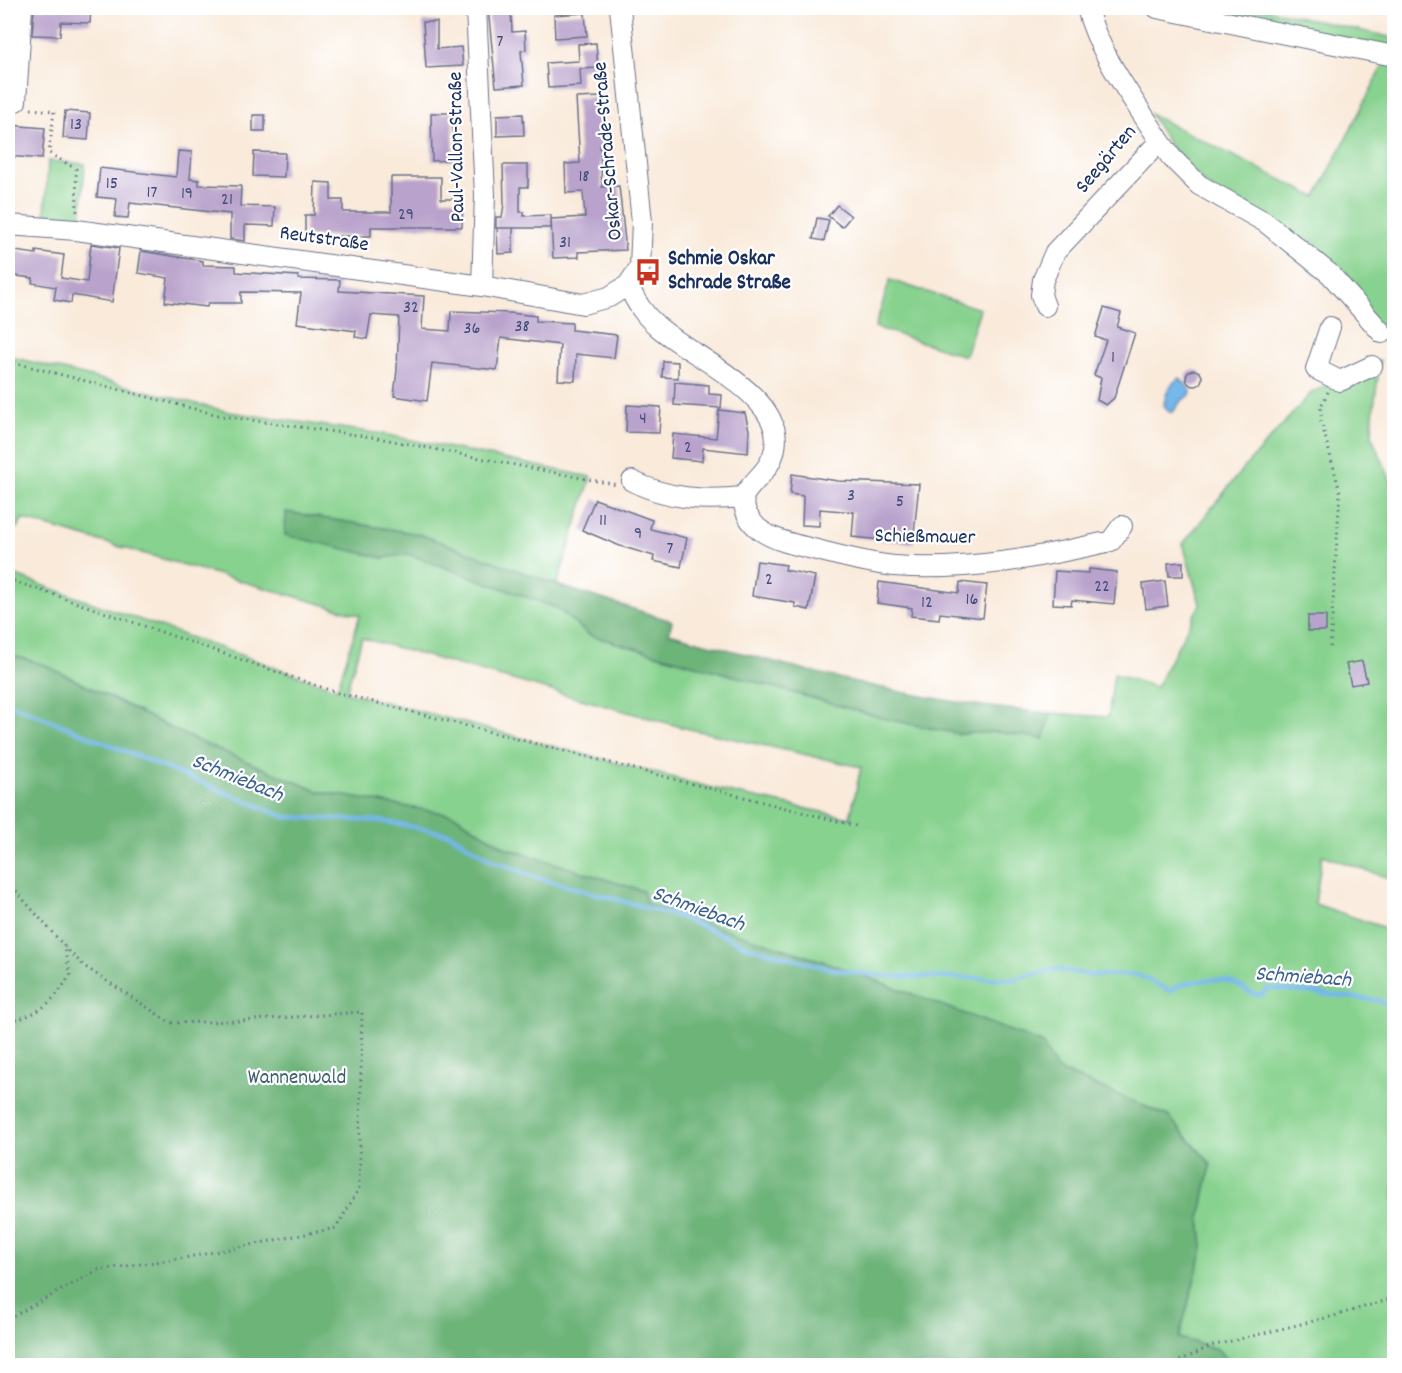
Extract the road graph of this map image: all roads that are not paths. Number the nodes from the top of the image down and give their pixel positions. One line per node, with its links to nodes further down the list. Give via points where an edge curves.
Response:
1 (22, 8): 7 (street)
2 (476, 8): 11 (street, Paul-Vallon-Straße, via 485,195)
3 (620, 8): 10 (street, Oskar-Schrade-Straße, via 642,222 640,267)
4 (1087, 8): 8 (street, Seegärten, via 1091,24)
5 (1157, 8): 6 (street)
6 (1395, 56)
7 (16, 100)
8 (1160, 141): 12 (street, Seegärten, via 1055,252 1043,280 1041,295); 14 (street, via 1199,184 1265,222 1330,274)
9 (8, 225): 11 (street, Reutstraße, via 76,230)
10 (628, 285): 11 (street, Reutstraße, via 609,297 582,304); 17 (street, via 638,307 657,326 762,403 771,417 776,447 770,465)
11 (482, 286)
12 (1045, 306)
13 (1330, 327): 15 (street, via 1316,369 1340,381)
14 (1382, 333)
15 (1372, 366)
16 (632, 481): 17 (street, via 655,492 699,500)
17 (743, 497): 18 (street, Schießmauer, via 752,522 777,540 894,566 944,567 1013,560 1111,541)
18 (1122, 526)

